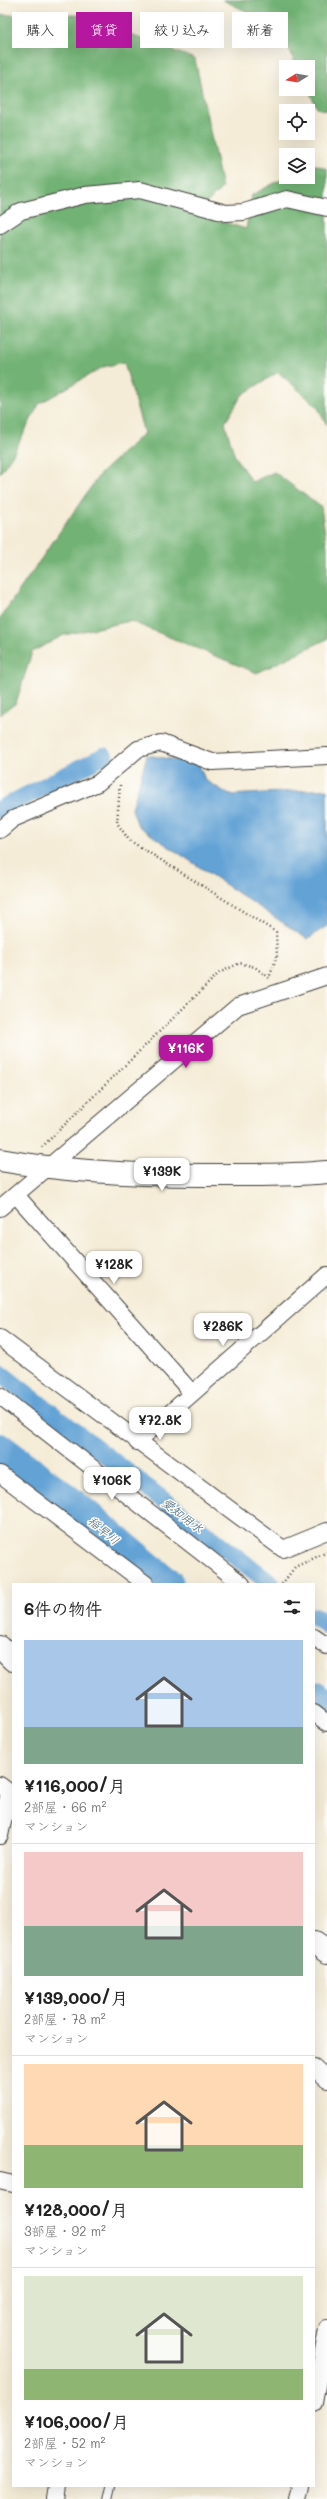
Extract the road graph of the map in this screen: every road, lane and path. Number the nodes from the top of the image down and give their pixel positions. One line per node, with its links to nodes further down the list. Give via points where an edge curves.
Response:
1 (327, 208): 2 (street, via 287,200 244,212 226,213 140,190 85,195 21,211)
2 (0, 225)
3 (327, 756): 4 (street, via 212,762 161,743 138,749)
4 (121, 763): 5 (street, via 98,783 13,820); 7 (path, via 117,823 122,832 128,840 276,932 277,957)
5 (0, 830)
6 (327, 976): 8 (street)
7 (269, 979): 8 (path); 10 (path, via 255,968 240,963 219,974)
8 (270, 995): 11 (street, via 238,1006)
9 (0, 1160): 10 (street)
10 (25, 1164): 11 (street)
11 (48, 1169): 12 (street, via 153,1175 285,1176); 13 (street)
12 (327, 1172)
13 (16, 1195): 14 (street); 17 (street)
14 (0, 1208)
15 (327, 1274): 17 (street)
16 (0, 1338): 19 (street)
17 (192, 1393): 19 (street)
18 (0, 1396): 24 (street)
19 (137, 1442): 21 (street, via 283,1549)
20 (0, 1474): 23 (street)
21 (327, 1532)
22 (327, 1552): 25 (path, via 295,1567)
23 (145, 1583)
24 (241, 1583)
25 (283, 1583)
26 (315, 1638): 27 (street)
27 (327, 1646)
28 (0, 1647): 29 (street)
29 (12, 1659)
30 (315, 1714): 31 (street)
31 (327, 1723)
32 (7, 1791): 33 (street)
33 (0, 1836)
34 (315, 1944): 35 (street)
35 (327, 1952)
36 (315, 2069): 37 (street)
37 (327, 2080)
38 (0, 2181): 39 (street)
39 (12, 2184)
40 (327, 2328): 41 (street)
41 (315, 2397)
42 (56, 2487): 45 (street)
43 (111, 2487): 46 (lane)
44 (300, 2487): 47 (street)
45 (54, 2499)
46 (108, 2499)
47 (297, 2499)

